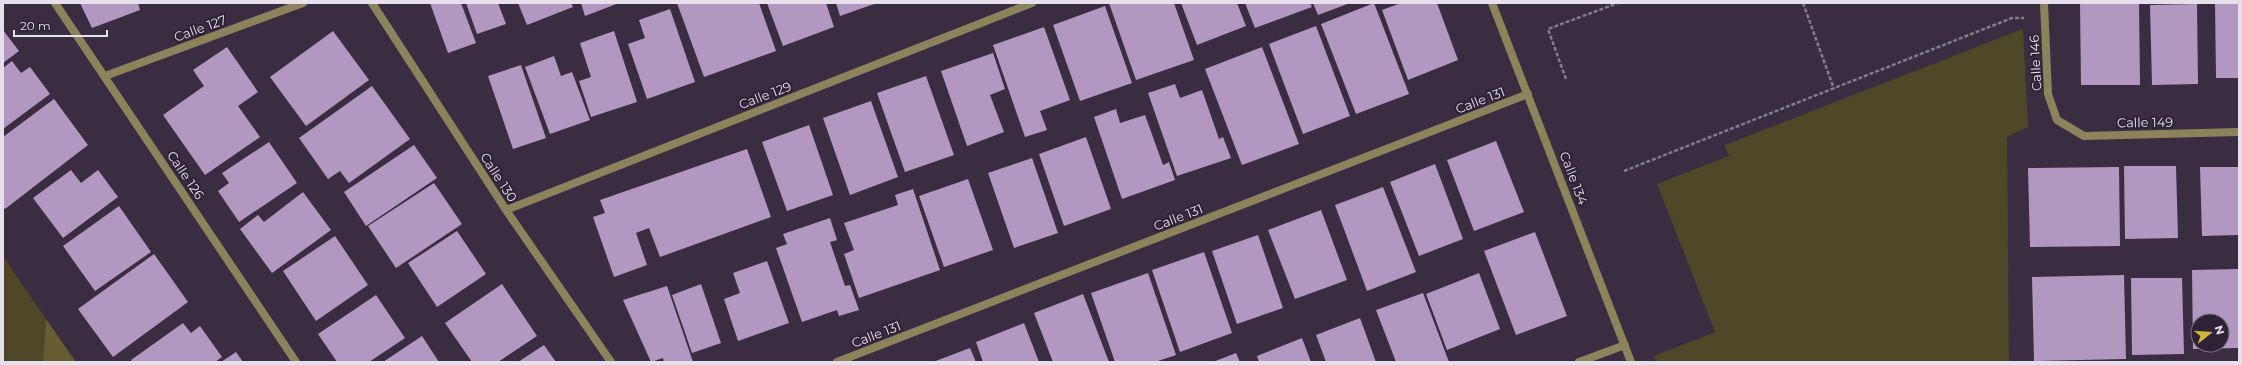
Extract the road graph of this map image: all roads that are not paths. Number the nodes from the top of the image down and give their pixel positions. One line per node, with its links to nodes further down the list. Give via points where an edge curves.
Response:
1 (55, 3): 7 (street, Calle 126)
2 (303, 3): 7 (street, Calle 127)
3 (372, 3): 11 (street, Calle 130)
4 (1032, 3): 11 (street, Calle 129)
5 (1492, 3): 8 (street, Calle 134)
6 (2044, 3): 9 (street, Calle 146, via 2048,94)
7 (105, 76): 13 (street, Calle 126)
8 (1528, 94): 12 (street, Calle 134); 15 (street, Calle 131)
9 (2057, 120): 10 (street, Calle 149, via 2084,136)
10 (2239, 132)
11 (506, 210): 14 (street, Calle 130)
12 (1625, 345): 16 (street); 17 (street, Calle 134)
13 (296, 362)
14 (612, 362)
15 (837, 362)
16 (1580, 362)
17 (1632, 362)

